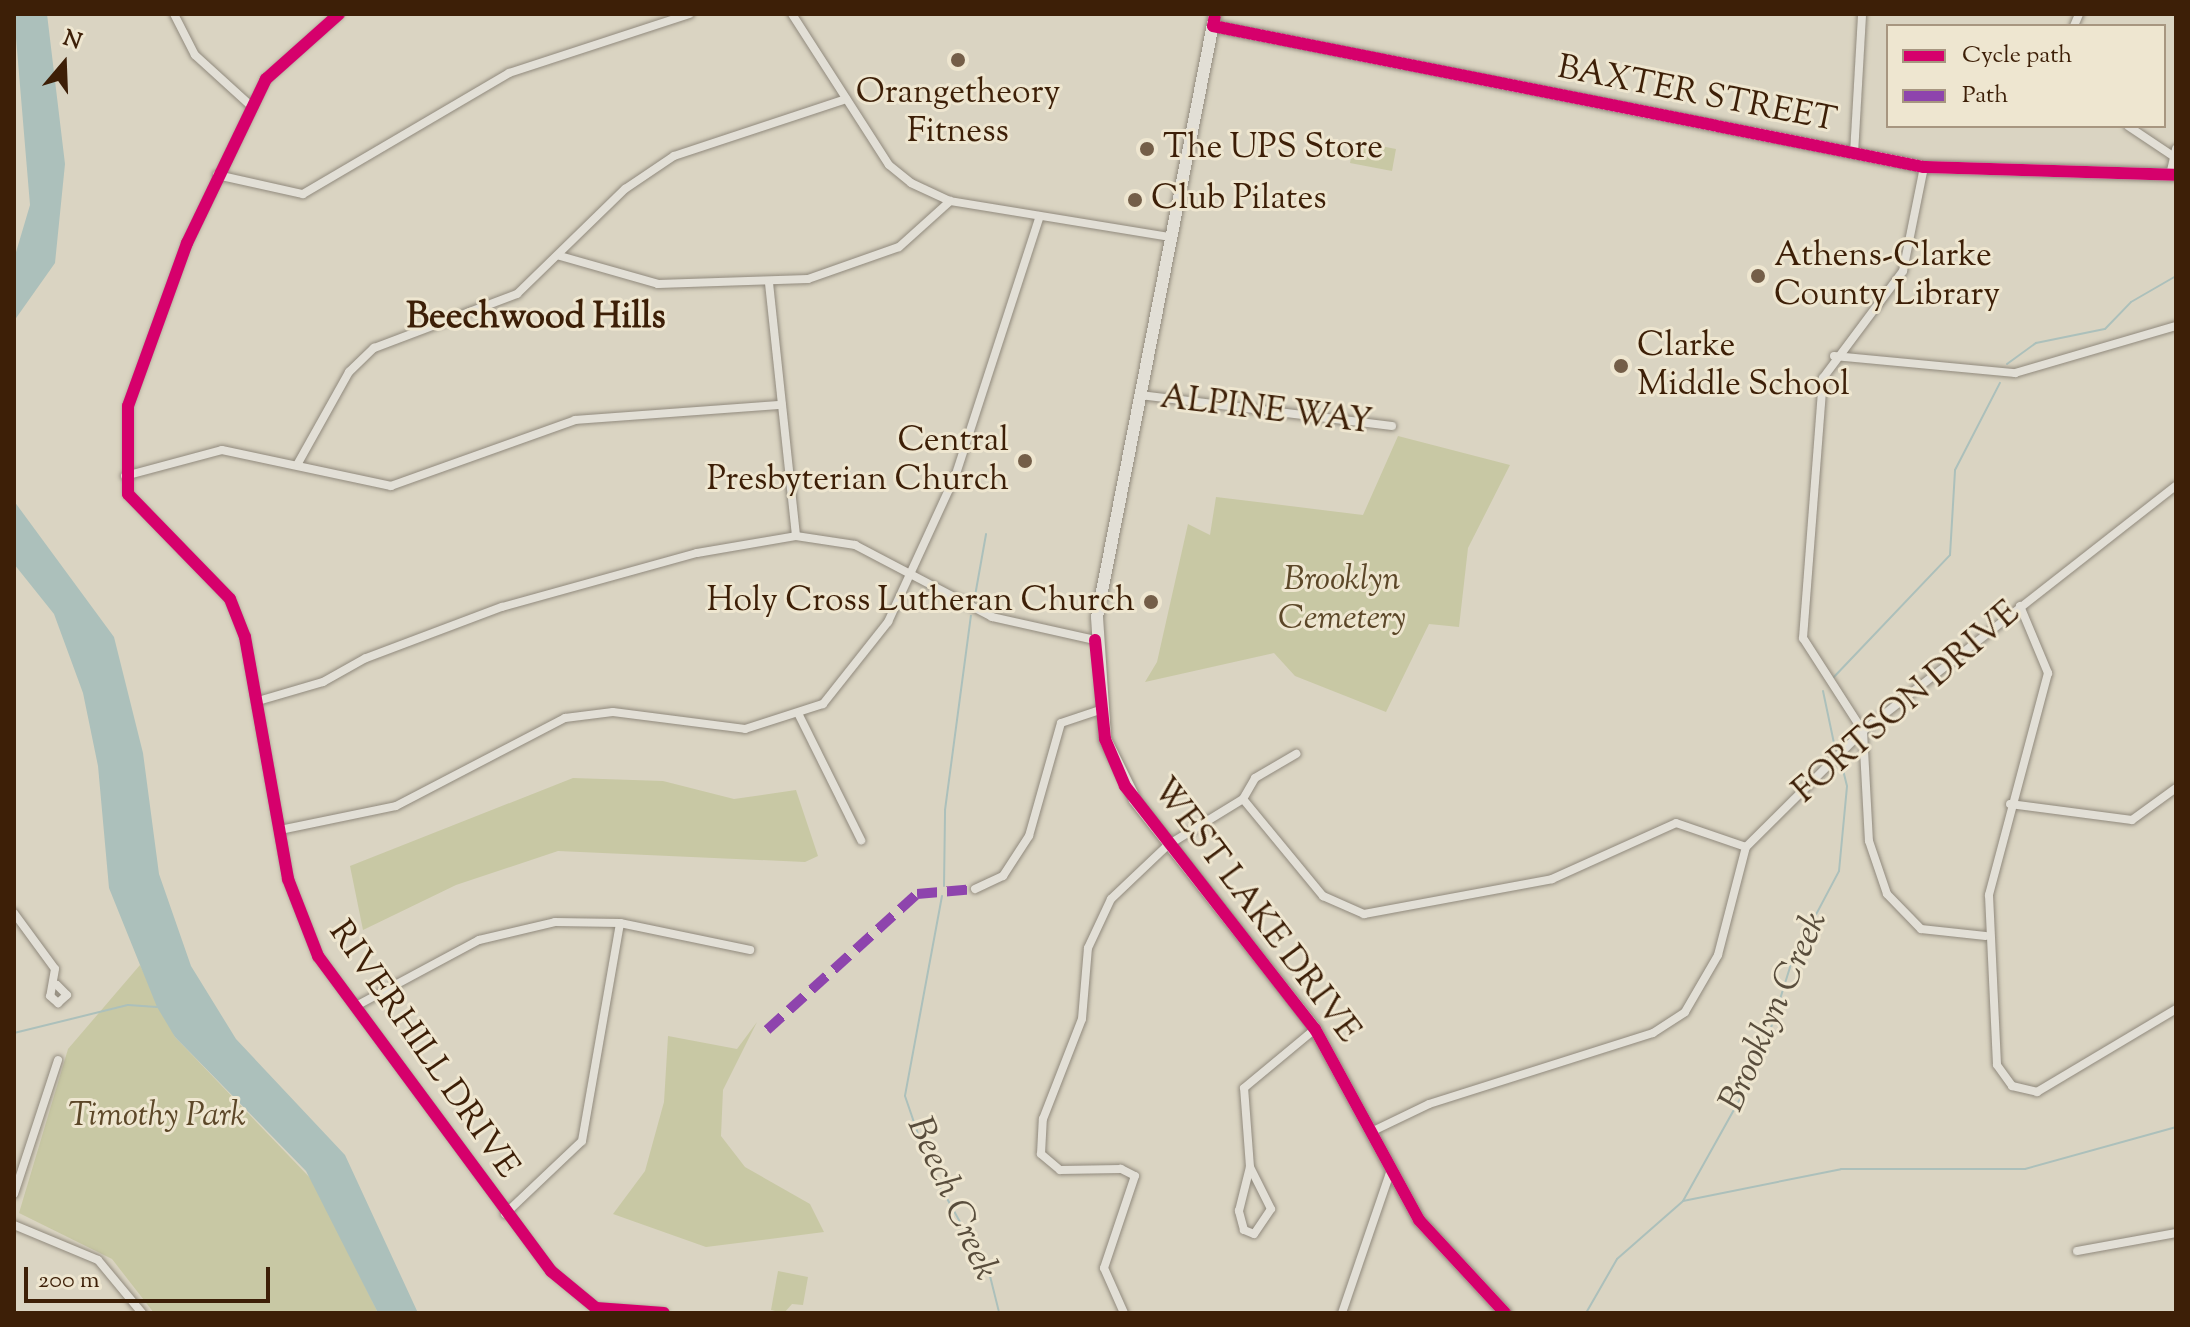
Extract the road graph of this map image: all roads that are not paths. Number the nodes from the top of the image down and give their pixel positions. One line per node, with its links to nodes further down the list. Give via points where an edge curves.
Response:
1 (174, 14): 8 (street, via 195,55)
2 (339, 14): 8 (street, RIVERHILL DRIVE, via 285,56)
3 (690, 14): 13 (street, via 509,73 303,194)
4 (792, 14): 7 (street)
5 (1862, 14): 11 (street)
6 (1214, 20): 11 (main road, BAXTER STREET); 17 (main road, WEST LAKE DRIVE)
7 (846, 99): 15 (street, via 899,175); 18 (street, via 674,156 625,189)
8 (250, 105): 13 (street, RIVERHILL DRIVE)
9 (2132, 128): 10 (street)
10 (2175, 152): 14 (street)
11 (1854, 154): 12 (main road, BAXTER STREET)
12 (1924, 167): 14 (main road, BAXTER STREET); 21 (street, via 1903,271)
13 (217, 175): 26 (street, RIVERHILL DRIVE, via 128,406)
14 (2173, 175)
15 (950, 201): 16 (street); 19 (street, via 909,240 869,262)
16 (1040, 216): 17 (street); 29 (street, via 988,387)
17 (1171, 237): 22 (main road, WEST LAKE DRIVE)
18 (560, 256): 19 (street, via 658,284); 25 (street, via 517,294 374,348 349,372)
19 (769, 283): 23 (street)
20 (2176, 326): 21 (street, via 2015,373)
21 (1834, 356): 35 (street, via 1820,399 1803,638)
22 (1140, 395): 24 (street, ALPINE WAY); 31 (main road, WEST LAKE DRIVE)
23 (781, 405): 25 (street, via 575,420 391,486); 28 (street)
24 (1392, 426)
25 (297, 465): 26 (street, via 222,450)
26 (125, 476): 32 (street, RIVERHILL DRIVE, via 137,509 230,599)
27 (2176, 486): 30 (street, FORTSON DRIVE)
28 (796, 536): 29 (street, via 855,545); 32 (street, via 697,553 502,607 366,658 323,682)
29 (909, 576): 31 (street, via 992,617); 34 (street, via 847,682)
30 (2020, 606): 35 (street, FORTSON DRIVE); 39 (street, via 2048,673)
31 (1095, 640): 33 (main road, WEST LAKE DRIVE)
32 (258, 701): 40 (street, RIVERHILL DRIVE)
33 (1100, 710): 42 (main road, WEST LAKE DRIVE, via 1117,770); 44 (street, via 1061,723 1029,836 1003,876)
34 (799, 715): 40 (street, via 745,729 613,712 565,718 396,806); 41 (street)
35 (1863, 731): 43 (street, FORTSON DRIVE); 47 (street, via 1869,841 1887,894 1921,929)
36 (1296, 754): 38 (street, via 1255,778)
37 (2176, 788): 39 (street, via 2132,820)
38 (1243, 799): 42 (street); 43 (street, via 1323,896 1364,914 1552,879 1676,823)
39 (2010, 804): 47 (street)
40 (280, 830): 50 (street, RIVERHILL DRIVE, via 302,924)
41 (861, 840)
42 (1168, 845): 52 (main road, WEST LAKE DRIVE); 64 (street, via 1111,899 1095,928 1082,1019 1040,1135 1041,1154 1060,1170 1121,1169 1135,1176 1104,1268)
43 (1746, 847): 54 (street, via 1718,955 1685,1012 1653,1033 1429,1104)
44 (975, 889)
45 (14, 913): 49 (street, via 55,969)
46 (620, 923): 48 (street); 50 (street, via 555,922 479,940); 58 (street, via 582,1141)
47 (1986, 936): 51 (street, via 1997,1065 2012,1086 2037,1092)
48 (750, 950)
49 (57, 985)
50 (356, 1006): 58 (street, RIVERHILL DRIVE)
51 (2176, 1009)
52 (1315, 1029): 54 (main road, WEST LAKE DRIVE); 55 (street, via 1245,1087)
53 (58, 1060): 57 (street)
54 (1373, 1131): 56 (main road, WEST LAKE DRIVE)
55 (1250, 1167): 55 (street, via 1239,1211 1244,1230 1254,1234 1271,1209)
56 (1391, 1170): 65 (street); 66 (main road, WEST LAKE DRIVE, via 1435,1240)
57 (14, 1194)
58 (505, 1214): 63 (street, RIVERHILL DRIVE, via 551,1271 596,1308)
59 (14, 1225): 62 (street, via 98,1260)
60 (2176, 1233): 61 (street)
61 (2077, 1251)
62 (142, 1313)
63 (664, 1313)
64 (1124, 1313)
65 (1342, 1313)
66 (1505, 1313)

